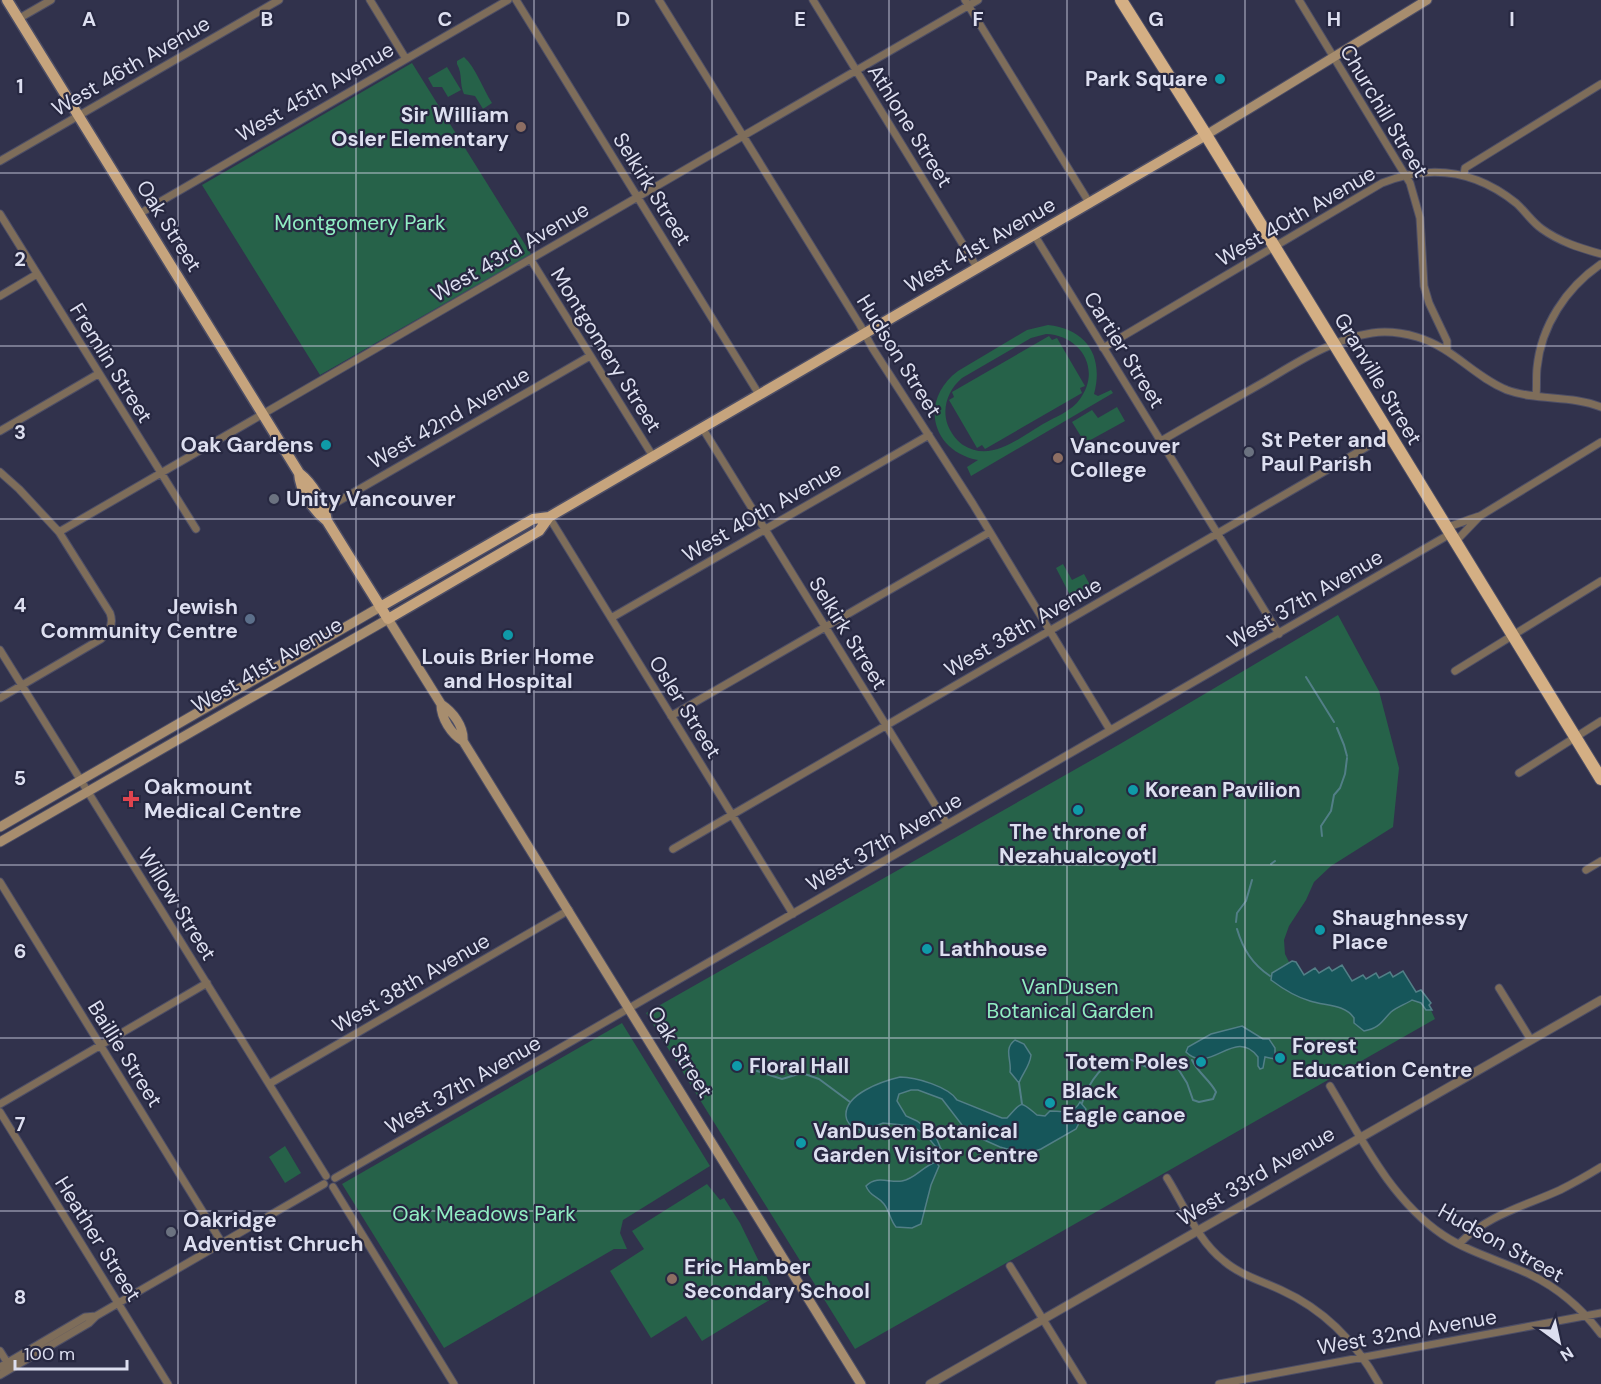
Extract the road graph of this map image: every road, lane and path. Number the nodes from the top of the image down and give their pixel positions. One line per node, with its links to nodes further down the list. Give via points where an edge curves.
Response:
1 (6, 0): 14 (main road, Oak Street)
2 (51, 0): 14 (street)
3 (279, 0): 19 (street, West 46th Avenue)
4 (370, 0): 16 (street)
5 (508, 0): 16 (street, West 45th Avenue)
6 (516, 0): 25 (street, Selkirk Street)
7 (659, 0): 21 (street, Hudson Street)
8 (813, 0): 17 (street, Athlone Street)
9 (978, 0): 13 (street, West 43rd Avenue)
10 (1121, 0): 20 (highway, Granville Street)
11 (1299, 0): 15 (street, Churchill Street)
12 (1427, 0): 15 (main road, West 41st Avenue)
13 (967, 3): 17 (street, West 43rd Avenue); 26 (street)
14 (18, 19): 19 (main road, Oak Street)
15 (1334, 58): 20 (main road, West 41st Avenue); 23 (street, Churchill Street)
16 (406, 59): 28 (street, West 45th Avenue)
17 (856, 70): 21 (street, West 43rd Avenue); 34 (street, Athlone Street)
18 (1601, 84): 24 (street, via 1466,167)
19 (78, 116): 22 (street, West 46th Avenue); 28 (main road, Oak Street)
20 (1206, 135): 26 (main road, West 41st Avenue); 30 (highway, Granville Street)
21 (744, 136): 25 (street, West 43rd Avenue); 37 (street, Hudson Street)
22 (0, 161)
23 (1406, 175): 24 (street, West 40th Avenue); 30 (street, West 40th Avenue, via 1382,183); 40 (street, Churchill Street, via 1419,210 1424,286)
24 (1464, 175): 31 (street, via 1516,203 1543,230 1572,246)
25 (638, 198): 32 (street, West 43rd Avenue); 43 (street, Selkirk Street)
26 (1090, 204): 29 (main road, West 41st Avenue)
27 (0, 214): 35 (street, Fremlin Street)
28 (139, 214): 46 (main road, Oak Street)
29 (1035, 236): 34 (main road, West 41st Avenue); 39 (street, Cartier Street)
30 (1275, 247): 38 (highway, Granville Street); 39 (street, West 40th Avenue)
31 (1601, 254)
32 (531, 260): 41 (street, Montgomery Street); 46 (street, West 43rd Avenue)
33 (1601, 264): 44 (street, via 1570,290 1551,319 1540,352)
34 (978, 269): 37 (main road, West 41st Avenue)
35 (37, 274): 36 (street); 42 (street, Fremlin Street)
36 (0, 296)
37 (865, 335): 43 (main road, West 41st Avenue); 50 (street, Hudson Street)
38 (1334, 344): 40 (street, via 1374,332 1417,337); 49 (highway, Granville Street); 51 (street)
39 (1103, 348): 51 (street, Cartier Street)
40 (1447, 349): 44 (street, via 1494,384)
41 (590, 356): 53 (street, Montgomery Street); 57 (street, West 42nd Avenue)
42 (98, 374): 48 (street); 56 (street, Fremlin Street)
43 (760, 396): 47 (main road, West 41st Avenue)
44 (1536, 396): 45 (street)
45 (1601, 407)
46 (262, 414): 55 (main road, Oak Street); 56 (street, West 43rd Avenue)
47 (703, 429): 53 (main road, West 41st Avenue); 62 (street, Selkirk Street)
48 (0, 431)
49 (1389, 434): 65 (street, West 38th Avenue); 66 (highway, Granville Street)
50 (928, 435): 62 (street, West 40th Avenue); 64 (street, Hudson Street)
51 (1161, 441): 65 (street, Cartier Street)
52 (1601, 442): 58 (street, West 37th Avenue)
53 (654, 458): 59 (main road, West 41st Avenue)
54 (0, 472): 63 (street)
55 (299, 473): 57 (main road, Oak Street); 60 (main road, Oak Street, via 299,484 317,514)
56 (160, 474): 61 (street, Fremlin Street); 63 (street, West 43rd Avenue)
57 (325, 509): 60 (main road, Oak Street)
58 (1480, 516): 66 (street, West 37th Avenue); 66 (street, West 37th Avenue, via 1457,525)
59 (549, 518): 68 (main road, West 41st Avenue, via 533,519); 69 (street, Osler Street); 70 (main road, West 41st Avenue, via 539,531)
60 (327, 521): 68 (main road, Oak Street)
61 (196, 529)
62 (765, 529): 69 (street, West 40th Avenue); 71 (street, Selkirk Street)
63 (59, 532): 79 (street, via 110,613 111,628 101,639)
64 (990, 532): 71 (street); 72 (street, Hudson Street)
65 (1217, 533): 72 (street, West 38th Avenue); 73 (street, Cartier Street)
66 (1450, 534): 73 (street, West 37th Avenue); 74 (highway, Granville Street)
67 (1601, 581): 74 (street)
68 (380, 606): 70 (main road, Oak Street); 76 (main road, West 41st Avenue)
69 (611, 618): 81 (street, Osler Street)
70 (388, 619): 78 (main road, West 41st Avenue); 100 (main road, Oak Street, via 441,704 450,710 463,732 463,741)
71 (825, 627): 81 (street); 83 (street, Selkirk Street)
72 (1050, 631): 83 (street, West 38th Avenue); 85 (street, Hudson Street)
73 (1279, 634): 85 (street, West 37th Avenue)
74 (1513, 636): 77 (street); 86 (highway, Granville Street)
75 (0, 650): 79 (street, Willow Street)
76 (292, 657): 78 (main road); 84 (main road, West 41st Avenue)
77 (1455, 671)
78 (302, 673): 87 (main road, West 41st Avenue)
79 (22, 686): 80 (street); 89 (street, Willow Street)
80 (0, 698)
81 (671, 716): 92 (street, Osler Street)
82 (1601, 721): 86 (street)
83 (886, 725): 92 (street, West 38th Avenue); 93 (street, Selkirk Street)
84 (170, 728): 87 (main road); 89 (main road, West 41st Avenue)
85 (1110, 730): 93 (street, West 37th Avenue)
86 (1575, 737): 88 (street); 90 (highway, Granville Street)
87 (179, 744): 91 (main road, West 41st Avenue)
88 (1519, 773)
89 (81, 779): 91 (street, Willow Street); 94 (main road, West 41st Avenue)
90 (1601, 779)
91 (88, 791): 95 (main road, West 41st Avenue); 102 (street, Willow Street)
92 (732, 815): 96 (street, West 38th Avenue); 101 (street, Osler Street)
93 (947, 824): 101 (street, West 37th Avenue)
94 (0, 826)
95 (0, 842)
96 (673, 849)
97 (1601, 861): 98 (street)
98 (1587, 870)
99 (0, 882): 107 (street, Baillie Street)
100 (569, 910): 105 (main road, Oak Street); 108 (street, West 38th Avenue)
101 (793, 914): 105 (street, West 37th Avenue)
102 (207, 983): 107 (street); 108 (street, Willow Street)
103 (1499, 988): 106 (street)
104 (1601, 1000): 106 (street, West 33rd Avenue)
105 (630, 1008): 114 (street, West 37th Avenue); 134 (main road, Oak Street)
106 (1531, 1040): 112 (street, West 33rd Avenue)
107 (101, 1045): 110 (street); 119 (street, Baillie Street)
108 (270, 1084): 116 (street, Willow Street)
109 (1330, 1086): 112 (street, Hudson Street)
110 (0, 1104)
111 (0, 1112): 122 (street, Heather Street)
112 (1361, 1137): 118 (street, West 33rd Avenue); 120 (street, Hudson Street, via 1403,1198 1424,1220)
113 (1601, 1167): 120 (street, via 1485,1223)
114 (335, 1178): 116 (street); 117 (street)
115 (1167, 1178): 118 (street)
116 (325, 1180): 117 (street, via 328,1188); 119 (street)
117 (333, 1187): 132 (street)
118 (1198, 1230): 125 (street, West 33rd Avenue); 128 (street, via 1224,1262 1323,1314)
119 (222, 1243): 122 (street)
120 (1459, 1244): 124 (street, Hudson Street, via 1552,1287)
121 (1010, 1266): 125 (street)
122 (118, 1303): 129 (street, via 96,1316 85,1317); 133 (street, Heather Street)
123 (1601, 1313): 124 (street, West 32nd Avenue)
124 (1585, 1316): 126 (street, Hudson Street); 128 (street, West 32nd Avenue)
125 (1043, 1319): 135 (street, West 33rd Avenue); 136 (street)
126 (1601, 1334)
127 (0, 1351): 129 (street)
128 (1363, 1357): 137 (street, West 32nd Avenue); 138 (street)
129 (9, 1366): 130 (street); 131 (street)
130 (0, 1367)
131 (0, 1375)
132 (452, 1383)
133 (168, 1384)
134 (861, 1384)
135 (930, 1384)
136 (1083, 1384)
137 (1219, 1384)
138 (1379, 1384)

